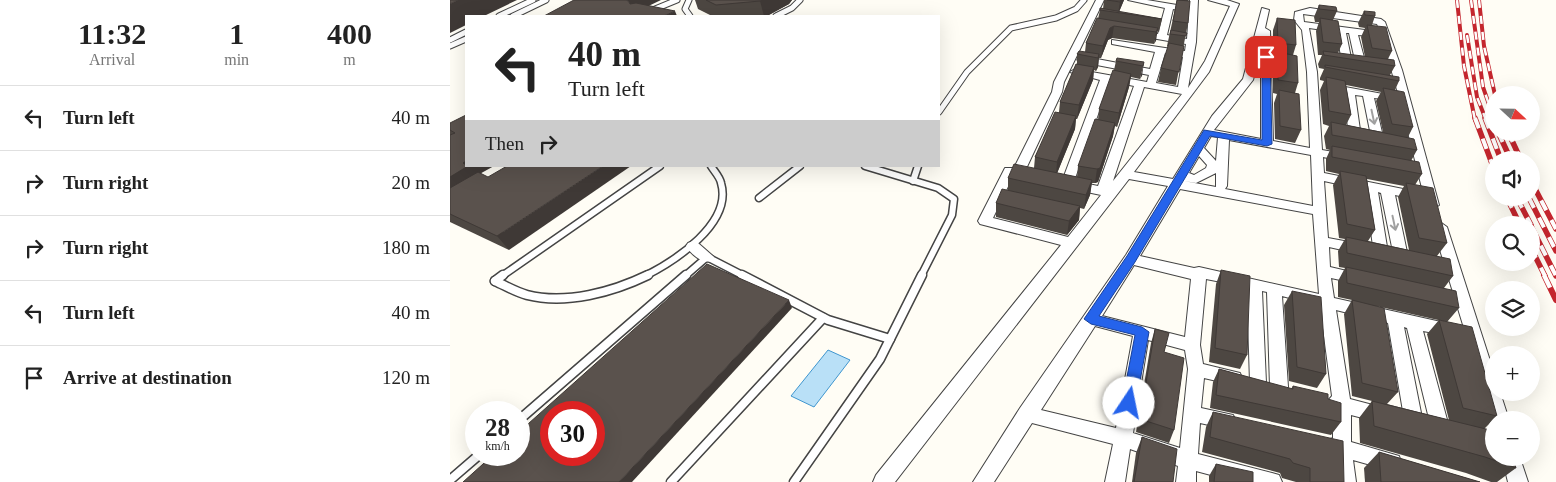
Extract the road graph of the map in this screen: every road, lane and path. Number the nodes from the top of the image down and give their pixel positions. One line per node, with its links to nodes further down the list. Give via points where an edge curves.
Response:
1 (533, 0): 13 (lane)
2 (546, 0): 14 (lane)
3 (677, 0): 8 (lane); 15 (lane)
4 (800, 0): 17 (lane)
5 (1084, 0): 44 (lane, via 1076,9 1056,18 1011,28 967,72)
6 (1100, 0): 34 (street, via 1092,26)
7 (1212, 0): 41 (street, via 1234,4 1213,59 1202,78)
8 (688, 1): 16 (lane, via 685,9)
9 (1131, 2): 11 (street)
10 (1194, 5): 11 (street); 29 (street)
11 (1170, 6): 25 (street, via 1161,25)
12 (1265, 10): 18 (street)
13 (501, 15)
14 (515, 15)
15 (640, 15)
16 (689, 15)
17 (778, 15)
18 (1266, 27): 46 (street, via 1248,80); 49 (street, via 1271,59)
19 (1298, 27): 20 (street); 24 (street, via 1298,14 1304,11 1381,22); 35 (street)
20 (1341, 30): 22 (street); 22 (street, via 1343,62 1366,66)
21 (465, 32): 23 (lane)
22 (1354, 32): 24 (street)
23 (458, 36): 26 (lane); 28 (lane)
24 (1386, 36): 43 (street, via 1395,85)
25 (1162, 37): 29 (street); 32 (street, via 1125,31)
26 (465, 38)
27 (465, 38): 30 (lane)
28 (450, 40)
29 (1191, 42): 33 (street)
30 (450, 46)
31 (1161, 49): 32 (street); 33 (street); 37 (street)
32 (1110, 53): 34 (street); 37 (street)
33 (1188, 55): 41 (street)
34 (1072, 58): 36 (street)
35 (1312, 68): 40 (street); 45 (street, via 1308,104)
36 (1064, 70): 38 (street); 58 (street, via 1049,119)
37 (1154, 73): 39 (street)
38 (1106, 78): 39 (street); 67 (street, via 1063,183)
39 (1146, 84): 41 (street); 67 (street, via 1117,133)
40 (1349, 91): 42 (street); 48 (street)
41 (1186, 92): 59 (street)
42 (1368, 93): 43 (street); 48 (street, one-way to 48, via 1383,142)
43 (1404, 101): 69 (street, via 1412,148)
44 (940, 110)
45 (1314, 128): 48 (street); 51 (street)
46 (1207, 132): 47 (street); 50 (street)
47 (1224, 135): 49 (street); 64 (street)
48 (1355, 137)
49 (1267, 144): 51 (street)
50 (1197, 150): 62 (street); 62 (street, via 1208,157 1212,170 1196,179)
51 (1317, 153): 52 (street); 60 (street)
52 (1356, 160)
53 (659, 167): 73 (lane, via 496,281 533,296 588,295 646,276)
54 (712, 167): 73 (lane, via 720,175 724,196 715,220)
55 (799, 167): 68 (lane)
56 (868, 167): 63 (lane)
57 (918, 167): 63 (lane)
58 (1018, 173): 61 (street); 72 (street, via 1009,171 1002,197 985,221)
59 (1125, 174): 62 (street); 67 (street)
60 (1317, 176): 65 (street); 70 (street)
61 (1042, 179)
62 (1178, 180): 70 (street); 77 (street)
63 (913, 181): 95 (lane, via 938,188 954,199 952,215)
64 (1221, 186)
65 (1371, 187): 66 (street); 74 (street)
66 (1386, 189): 69 (street); 76 (street, one-way to 76)
67 (1106, 192): 72 (street)
68 (759, 198)
69 (1431, 198): 80 (street)
70 (1318, 210): 71 (street)
71 (1321, 241): 74 (street); 81 (street)
72 (1070, 242): 122 (street)
73 (693, 246): 75 (street)
74 (1381, 253): 76 (street)
75 (706, 257): 89 (lane); 103 (lane)
76 (1402, 257): 78 (street)
77 (1131, 259): 82 (street); 90 (street)
78 (1419, 261)
79 (1436, 265): 80 (street)
80 (1454, 269): 87 (street)
81 (1323, 271): 83 (street); 88 (street)
82 (1198, 274): 84 (street, via 1206,272); 96 (street)
83 (1370, 281)
84 (1254, 283): 85 (street); 98 (street)
85 (1274, 288): 88 (street); 99 (street)
86 (1446, 298): 87 (street)
87 (1465, 302): 94 (street)
88 (1329, 303): 91 (street); 102 (street)
89 (823, 318): 95 (lane); 120 (lane)
90 (1091, 319): 93 (street); 105 (street)
91 (1395, 319): 92 (street); 107 (street)
92 (1413, 321): 94 (street); 109 (street)
93 (1142, 332): 96 (street); 111 (street)
94 (1475, 336): 104 (street)
95 (890, 340): 121 (lane)
96 (1192, 345): 97 (street)
97 (1196, 369): 98 (street); 106 (street)
98 (1258, 383): 99 (street)
99 (1279, 387): 100 (street)
100 (1297, 392)
101 (1315, 397): 102 (street)
102 (1342, 405): 107 (street); 113 (street)
103 (530, 410)
104 (1497, 411)
105 (1026, 414): 111 (street); 123 (street)
106 (1193, 414): 108 (street); 114 (street)
107 (1414, 423): 109 (street)
108 (1240, 424)
109 (1440, 428): 110 (street)
110 (1458, 433)
111 (1122, 438): 114 (street); 124 (street)
112 (1314, 441): 113 (street)
113 (1342, 448): 117 (street); 126 (street)
114 (1188, 460): 119 (street); 125 (street)
115 (466, 466): 118 (lane)
116 (1514, 466): 127 (street)
117 (1412, 467)
118 (450, 480)
119 (1262, 481)
120 (671, 482)
121 (794, 482)
122 (883, 482)
123 (982, 482)
124 (1115, 482)
125 (1186, 482)
126 (1346, 482)
127 (1518, 482)

